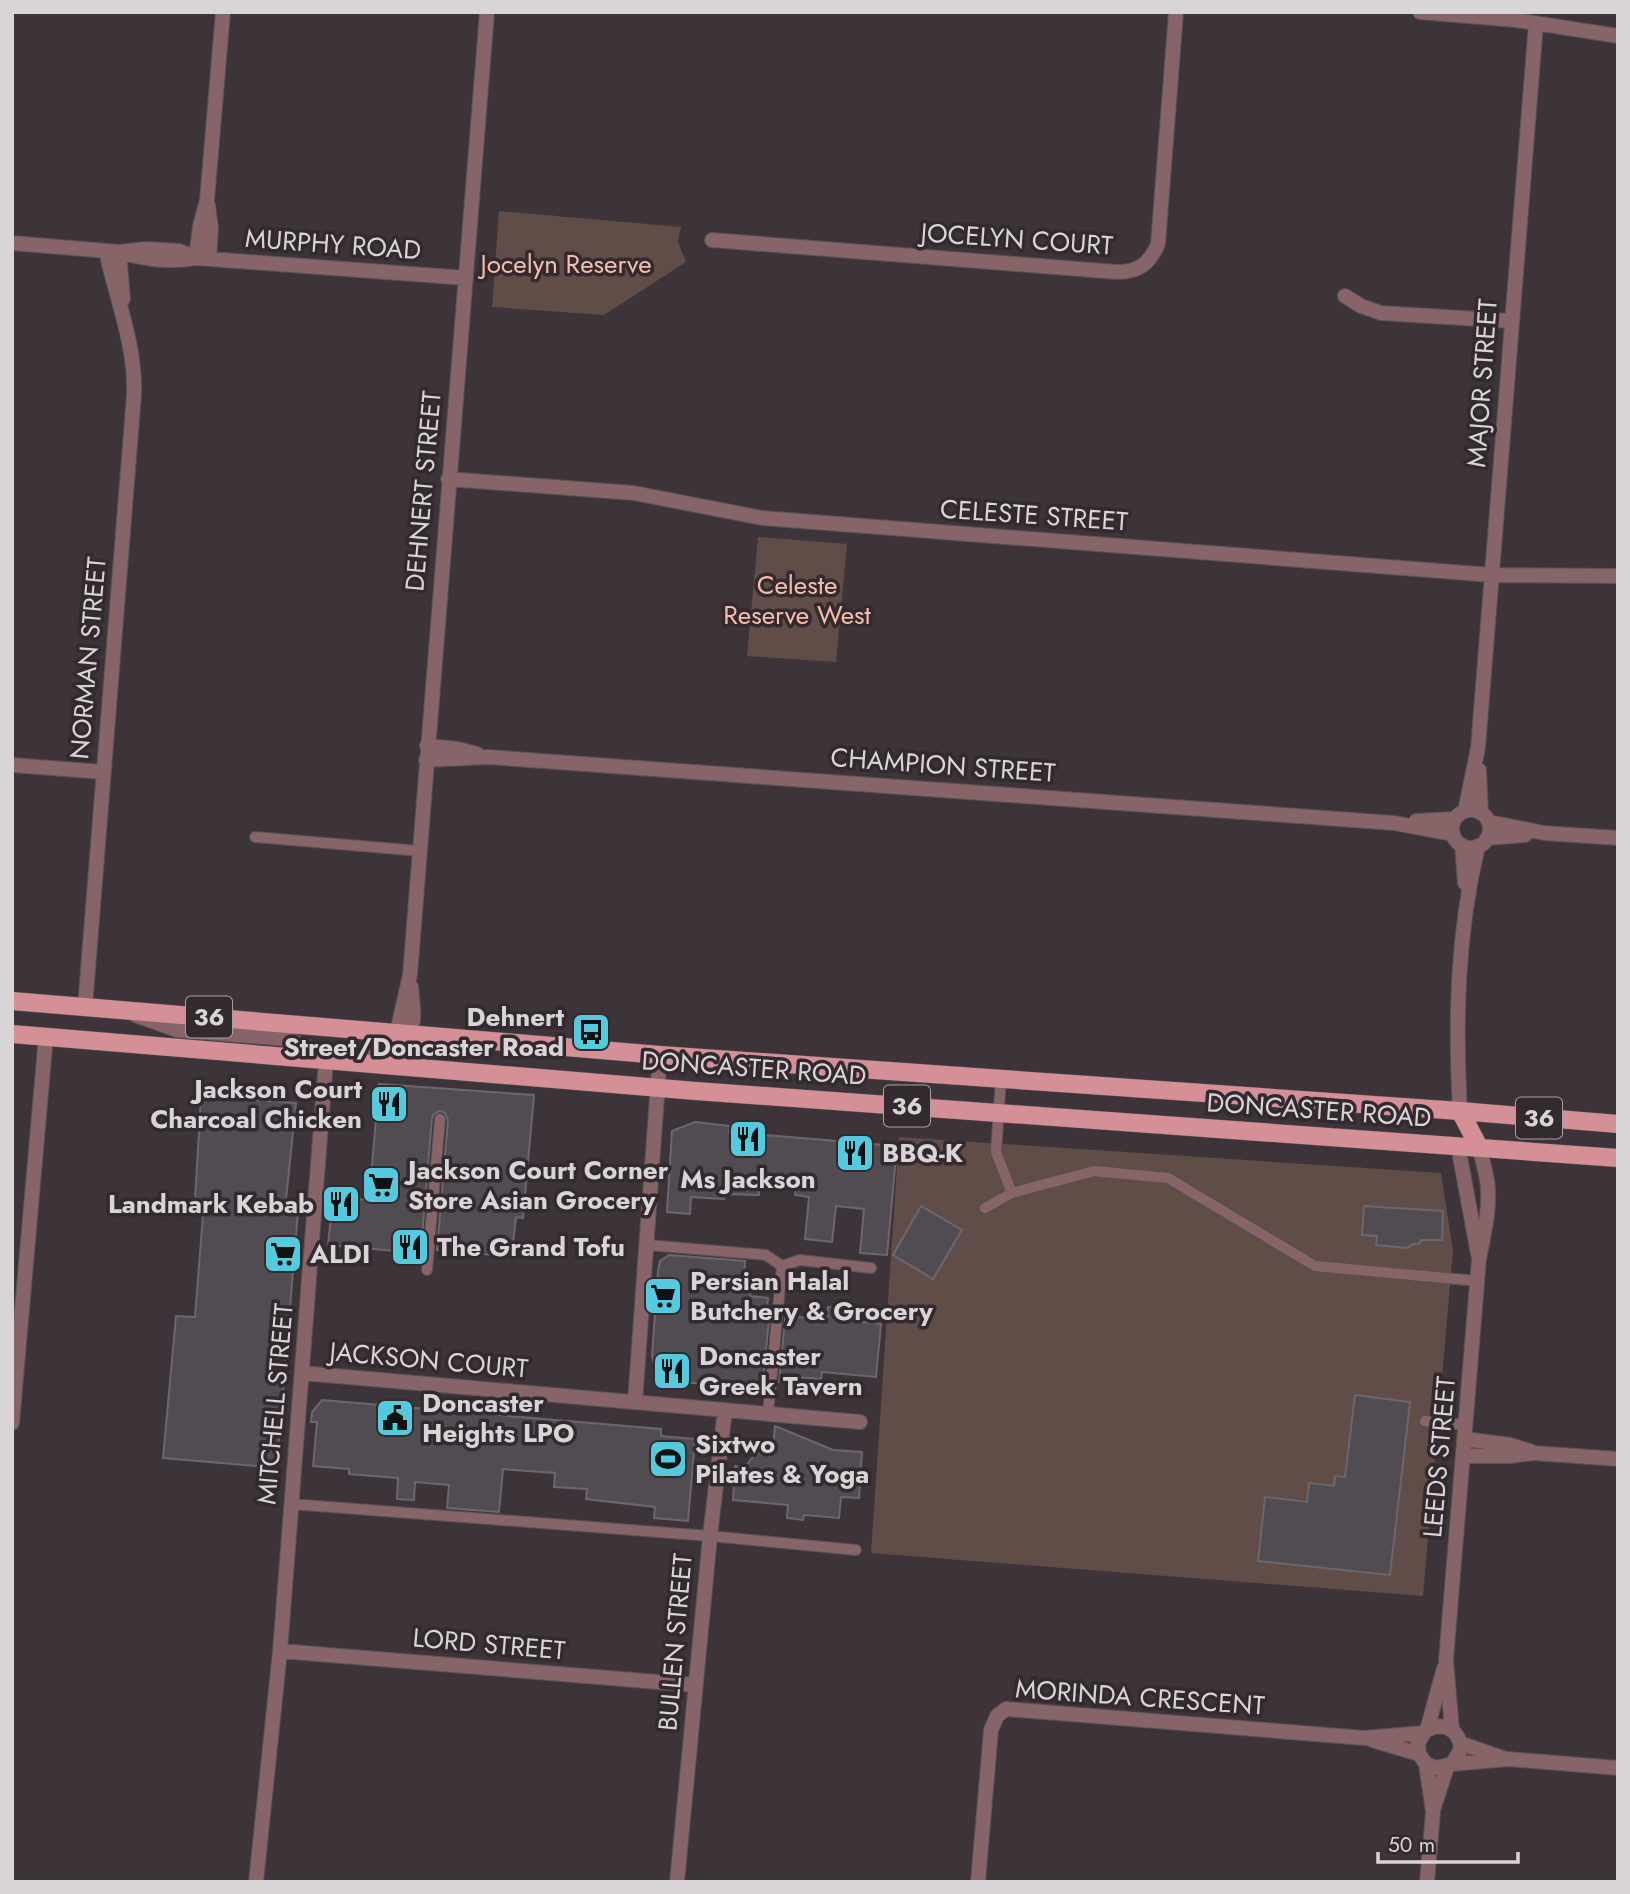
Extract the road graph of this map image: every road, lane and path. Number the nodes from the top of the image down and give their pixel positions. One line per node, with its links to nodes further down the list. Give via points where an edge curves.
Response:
1 (223, 12): 10 (street, via 208,200 200,226)
2 (487, 12): 11 (street, DEHNERT STREET)
3 (1176, 12): 7 (street, JOCELYN COURT, via 1158,244 1148,263 1138,270)
4 (1420, 12): 5 (street)
5 (1536, 23): 6 (street); 13 (street, MAJOR STREET)
6 (1618, 36)
7 (712, 240)
8 (12, 243): 9 (street, MURPHY ROAD)
9 (112, 251): 10 (street, MURPHY ROAD, via 146,259); 20 (street, NORMAN STREET, via 123,280 134,396)
10 (203, 258): 11 (street, MURPHY ROAD)
11 (466, 278): 14 (street, DEHNERT STREET)
12 (1345, 296): 13 (street, via 1381,313)
13 (1511, 321): 15 (street, MAJOR STREET)
14 (448, 479): 15 (street, CELESTE STREET, via 634,493 762,518); 18 (street, DEHNERT STREET)
15 (1492, 575): 16 (street, CELESTE STREET); 17 (street, MAJOR STREET)
16 (1618, 576)
17 (1478, 748): 21 (street, MAJOR STREET); 22 (street, MAJOR STREET)
18 (427, 753): 23 (street, CHAMPION STREET, via 458,749 488,757); 29 (street, DEHNERT STREET)
19 (12, 765): 20 (street)
20 (103, 772): 32 (street, NORMAN STREET)
21 (1460, 815): 22 (street, via 1473,810); 23 (street, CHAMPION STREET); 27 (street, via 1452,827)
22 (1485, 817): 24 (street); 28 (street, via 1490,830)
23 (1394, 823): 27 (street, CHAMPION STREET)
24 (1544, 833): 26 (street); 28 (street)
25 (254, 837): 29 (lane)
26 (1618, 838)
27 (1458, 840): 28 (street, via 1469,847); 30 (street)
28 (1483, 842): 30 (street)
29 (420, 851): 34 (street, DEHNERT STREET, via 410,975 413,1013 411,1027)
30 (1466, 899): 42 (street, via 1456,1023)
31 (12, 1001): 32 (main road, DONCASTER ROAD / 36)
32 (85, 1007): 33 (main road, DONCASTER ROAD / 36)
33 (120, 1010): 34 (main road, DONCASTER ROAD / 36); 38 (street, via 177,1030 288,1039 309,1047)
34 (402, 1033): 37 (main road, DONCASTER ROAD / 36); 39 (street)
35 (12, 1034): 36 (main road, DONCASTER ROAD / 36)
36 (46, 1036): 38 (main road, DONCASTER ROAD / 36); 63 (street)
37 (660, 1055): 40 (main road, DONCASTER ROAD / 36); 41 (street)
38 (326, 1061): 39 (main road, DONCASTER ROAD / 36); 57 (street, MITCHELL STREET)
39 (357, 1064): 41 (main road, DONCASTER ROAD / 36)
40 (1001, 1078): 42 (main road, DONCASTER ROAD / 36); 43 (lane)
41 (659, 1087): 43 (main road, DONCASTER ROAD / 36); 51 (street)
42 (1460, 1111): 45 (main road, DONCASTER ROAD / 36); 46 (main road); 47 (main road)
43 (999, 1113): 46 (main road, DONCASTER ROAD / 36); 49 (lane, via 996,1152)
44 (440, 1119): 55 (lane)
45 (1618, 1124)
46 (1458, 1146): 47 (main road, DONCASTER ROAD / 36); 52 (street, LEEDS STREET)
47 (1479, 1147): 48 (main road, DONCASTER ROAD / 36); 52 (street, LEEDS STREET, via 1488,1196)
48 (1618, 1158)
49 (1012, 1194): 50 (lane); 56 (lane, via 1094,1171 1168,1178 1315,1266)
50 (985, 1208)
51 (647, 1245): 53 (lane, via 766,1255); 58 (street)
52 (1479, 1259): 56 (street, LEEDS STREET)
53 (782, 1266): 54 (lane, via 800,1260); 60 (lane)
54 (871, 1268)
55 (427, 1270)
56 (1478, 1281): 64 (street, LEEDS STREET)
57 (302, 1373): 58 (street, JACKSON COURT); 68 (street, MITCHELL STREET)
58 (635, 1402): 59 (street, JACKSON COURT)
59 (725, 1410): 60 (street, JACKSON COURT); 69 (street, BULLEN STREET)
60 (768, 1414): 62 (street, JACKSON COURT)
61 (1425, 1420): 64 (lane)
62 (860, 1422)
63 (12, 1423)
64 (1466, 1432): 65 (street); 66 (street, LEEDS STREET)
65 (1534, 1453): 66 (street); 67 (street)
66 (1464, 1456): 72 (street, LEEDS STREET)
67 (1618, 1459)
68 (291, 1504): 69 (lane); 71 (street, MITCHELL STREET)
69 (710, 1536): 70 (lane); 73 (street, BULLEN STREET)
70 (856, 1550)
71 (280, 1651): 73 (street, LORD STREET); 83 (street, MITCHELL STREET)
72 (1446, 1660): 74 (street, LEEDS STREET); 75 (street, LEEDS STREET)
73 (695, 1685): 82 (street, BULLEN STREET)
74 (1425, 1732): 75 (street, via 1440,1726); 76 (street, MORINDA CRESCENT); 77 (street, via 1418,1743)
75 (1456, 1737): 78 (street); 79 (street, via 1459,1755)
76 (1364, 1738): 77 (street, MORINDA CRESCENT); 84 (street, MORINDA CRESCENT, via 1006,1709 991,1730)
77 (1423, 1759): 79 (street, via 1436,1768); 81 (street)
78 (1508, 1759): 79 (street); 80 (street)
79 (1450, 1766): 81 (street)
80 (1618, 1768)
81 (1433, 1812): 85 (street)
82 (678, 1881)
83 (256, 1882)
84 (978, 1882)
85 (1427, 1882)

